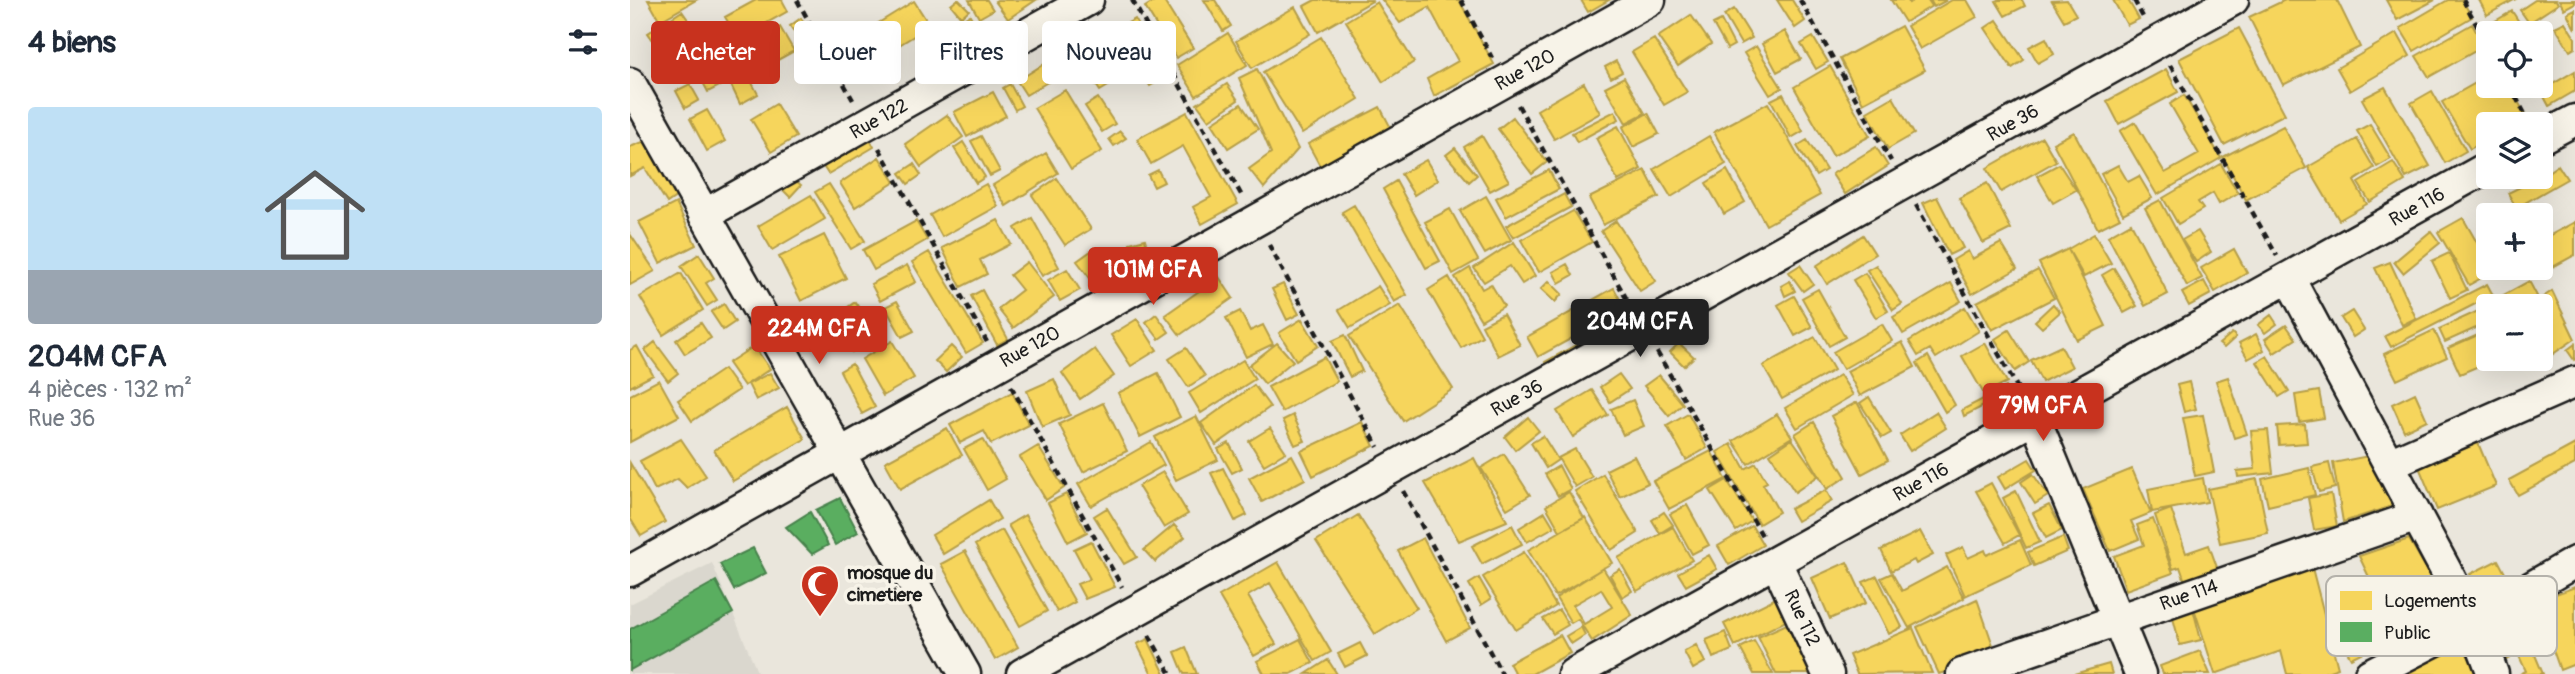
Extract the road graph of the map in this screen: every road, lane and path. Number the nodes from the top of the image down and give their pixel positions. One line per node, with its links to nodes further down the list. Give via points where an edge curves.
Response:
1 (797, 0): 14 (path)
2 (1088, 0): 14 (street, Rue 122)
3 (1132, 0): 18 (path)
4 (1461, 0): 11 (path)
5 (1650, 0): 11 (street, Rue 120)
6 (2134, 0): 10 (path)
7 (2233, 0): 10 (street, Rue 36)
8 (2463, 0): 9 (path)
9 (2476, 24)
10 (2157, 42): 19 (path); 20 (street, Rue 36)
11 (1505, 81): 18 (street, Rue 120); 20 (path)
12 (630, 83): 17 (street)
13 (2575, 120): 15 (street)
14 (867, 126): 17 (street, Rue 122); 21 (path)
15 (2553, 132)
16 (2476, 174): 19 (street, Rue 116)
17 (704, 215): 24 (street)
18 (1256, 221): 21 (street, Rue 120); 26 (path)
19 (2289, 278): 23 (street, Rue 116); 25 (street)
20 (1643, 328): 26 (street, Rue 36); 29 (path)
21 (999, 364): 24 (street, Rue 120); 33 (path)
22 (2575, 382): 25 (street)
23 (2035, 419): 29 (street, Rue 116); 34 (street)
24 (839, 454): 28 (street, Rue 120); 37 (street)
25 (2389, 464): 27 (street)
26 (1391, 469): 33 (street, Rue 36); 40 (path)
27 (2417, 516): 31 (street); 34 (street, Rue 114)
28 (634, 561)
29 (1776, 562): 41 (street, Rue 116); 42 (street, Rue 112)
30 (2575, 562): 32 (street)
31 (2449, 576)
32 (2551, 576)
33 (1135, 611): 38 (street, Rue 36); 39 (path)
34 (2118, 620): 43 (street, Rue 114); 44 (street)
35 (2405, 656): 45 (street)
36 (2486, 656): 46 (street)
37 (965, 674)
38 (1022, 674)
39 (1171, 674)
40 (1502, 674)
41 (1573, 674)
42 (1828, 674)
43 (1962, 674)
44 (2140, 674)
45 (2370, 674)
46 (2493, 674)

